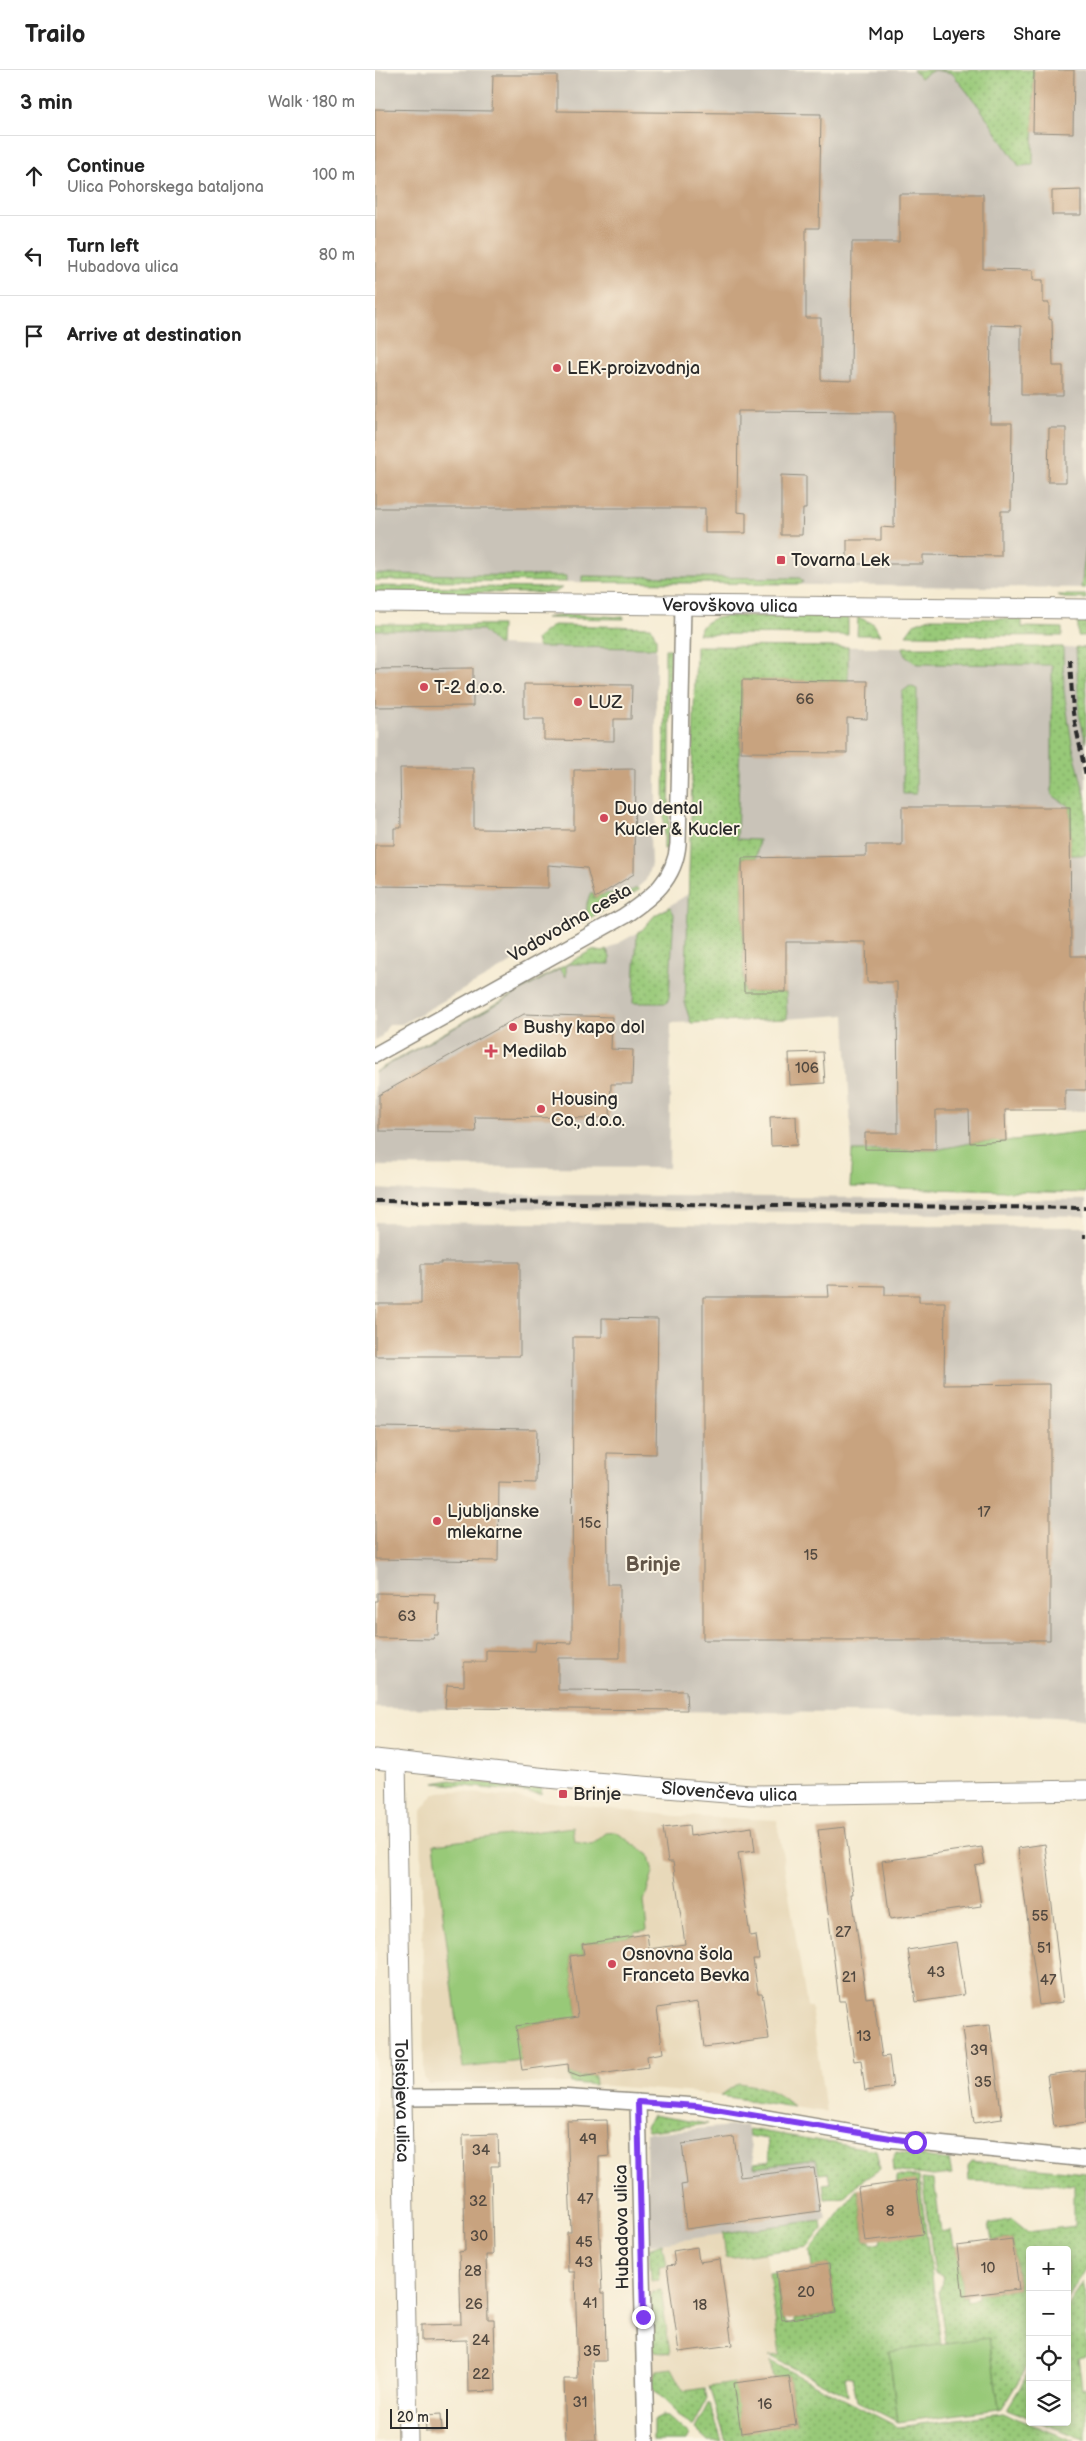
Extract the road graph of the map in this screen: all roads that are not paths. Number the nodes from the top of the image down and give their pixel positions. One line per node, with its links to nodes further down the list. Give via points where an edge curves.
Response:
1 (375, 602): 2 (street, Verovškova ulica)
2 (683, 605): 3 (street, Verovškova ulica); 4 (street, Vodovodna cesta, via 678,844 670,876 650,898 624,916)
3 (1086, 609)
4 (375, 1055)
5 (375, 1759): 6 (street, Slovenčeva ulica)
6 (396, 1761): 7 (street, Slovenčeva ulica, via 557,1779 750,1795); 8 (street, Tolstojeva ulica)
7 (1086, 1790)
8 (402, 2098): 9 (street, via 522,2096); 11 (street, Tolstojeva ulica)
9 (638, 2102): 10 (street, via 697,2106 888,2139); 12 (street, Hubadova ulica)
10 (1086, 2160)
11 (408, 2441)
12 (646, 2441)

